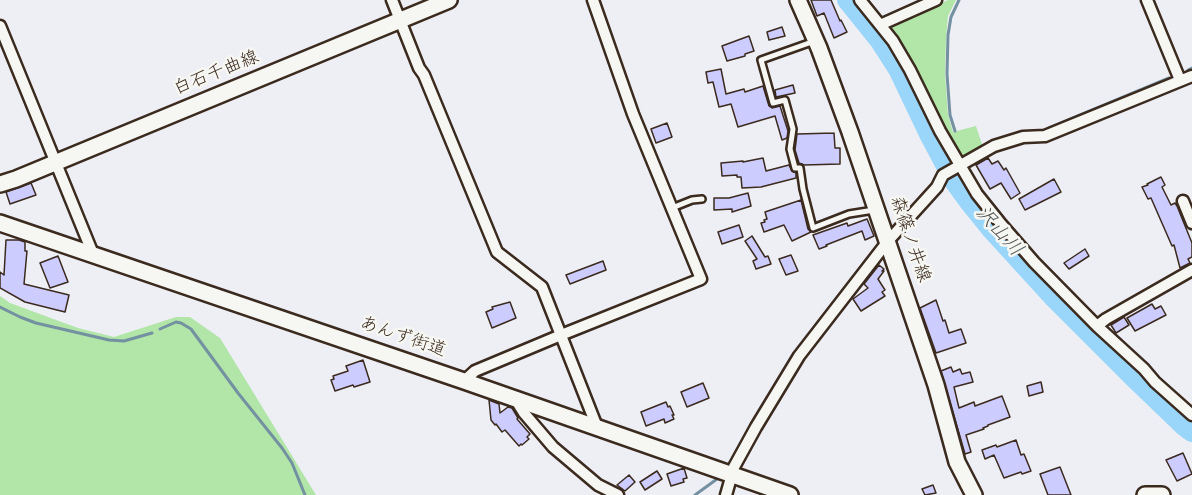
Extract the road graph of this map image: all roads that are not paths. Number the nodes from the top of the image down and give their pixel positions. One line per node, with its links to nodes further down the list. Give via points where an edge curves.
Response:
1 (392, 0): 8 (street)
2 (449, 0): 8 (main road, 白石千曲線)
3 (593, 0): 19 (street, via 633,114)
4 (798, 0): 20 (main road, 森篠ノ井線)
5 (860, 0): 9 (street)
6 (936, 0): 9 (street)
7 (1147, 0): 13 (street)
8 (400, 21): 14 (main road, 白石千曲線); 27 (street, via 497,252 542,287)
9 (880, 25): 15 (street, via 910,70)
10 (0, 26): 14 (street)
11 (809, 44): 20 (lane, via 761,60 773,103 785,100 793,129 790,149 795,168 800,168 813,228 849,214)
12 (1192, 76): 13 (street)
13 (1180, 80): 15 (street, via 1045,136 1023,137 994,146)
14 (56, 162): 16 (main road, 白石千曲線); 24 (street)
15 (958, 167): 23 (street, via 943,175 937,187); 26 (street, via 1014,240)
16 (0, 184)
17 (702, 200): 19 (lane)
18 (1183, 201): 22 (street)
19 (672, 208): 27 (street, via 701,279)
20 (877, 210): 23 (main road, 森篠ノ井線)
21 (0, 223): 24 (main road, あんず街道)
22 (1192, 223)
23 (888, 241): 32 (street, via 799,356); 36 (main road, 森篠ノ井線, via 957,462)
24 (93, 254): 28 (main road, あんず街道)
25 (1192, 270): 26 (street)
26 (1097, 326): 30 (street)
27 (561, 335): 28 (street, via 475,371); 31 (street)
28 (464, 381): 29 (main road, あんず街道)
29 (519, 401): 31 (main road, あんず街道); 33 (street, via 524,413 553,447 598,485)
30 (1192, 416)
31 (597, 427): 32 (main road, あんず街道)
32 (732, 474): 34 (street); 35 (main road, あんず街道)
33 (618, 495)
34 (726, 495)
35 (790, 495)
36 (974, 495)
37 (1145, 495): 38 (main road)
38 (1162, 495)

